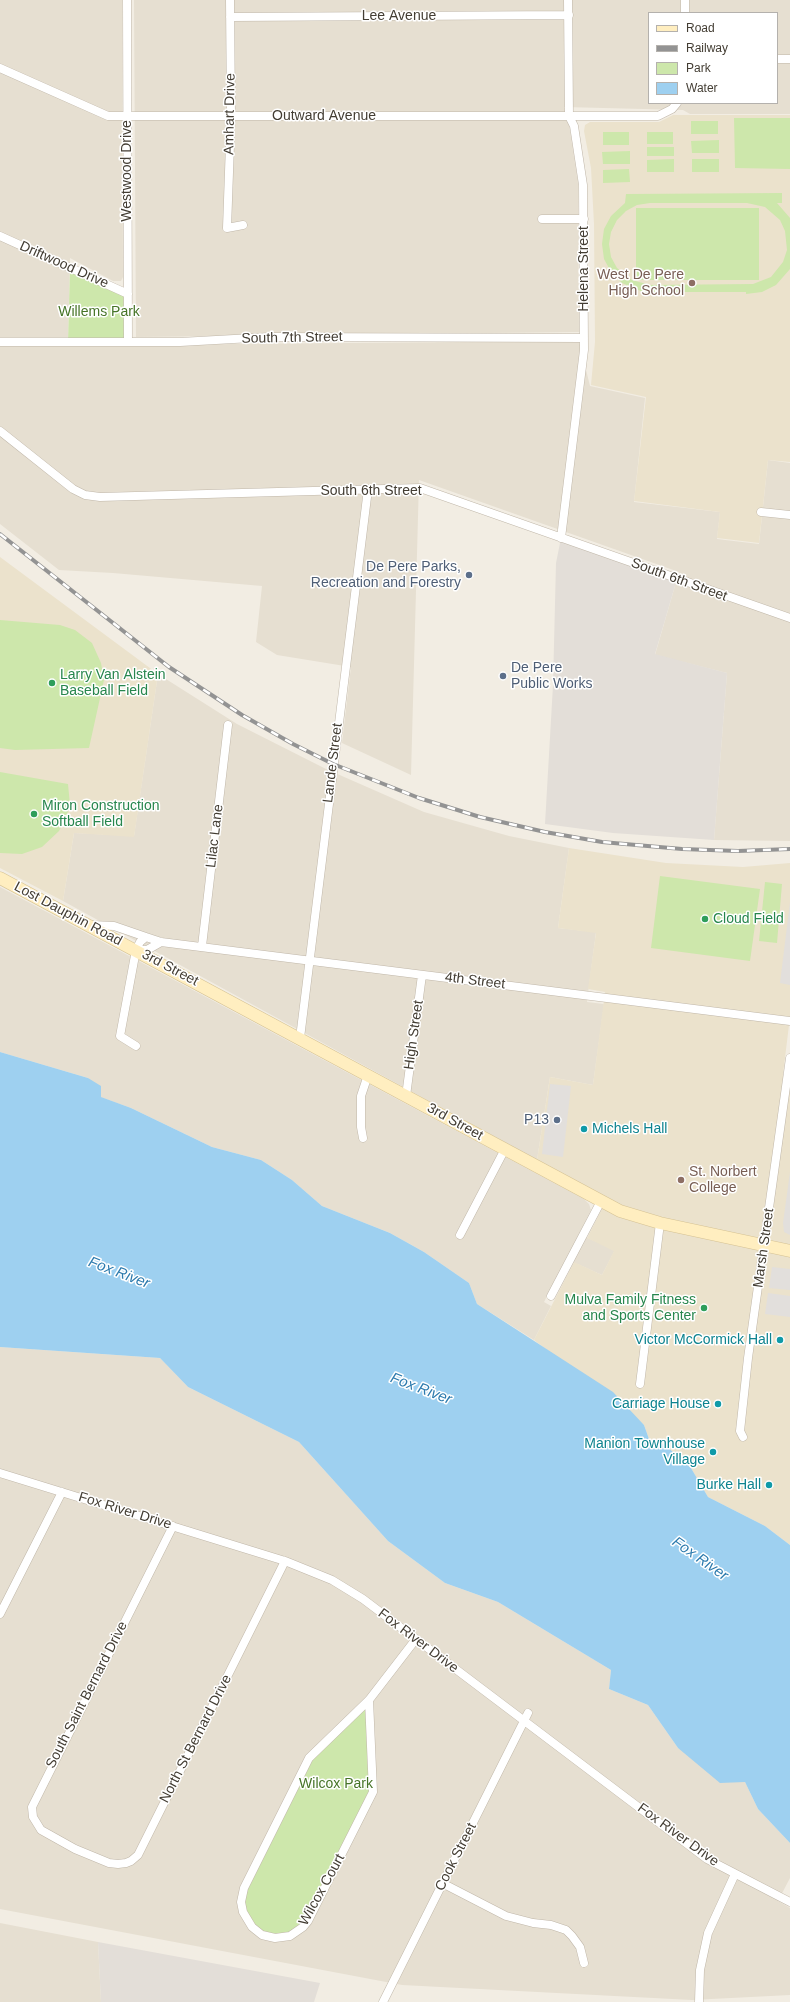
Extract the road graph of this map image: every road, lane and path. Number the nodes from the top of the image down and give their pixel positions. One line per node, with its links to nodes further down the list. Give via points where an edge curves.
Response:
1 (127, 0): 12 (street, Westwood Drive)
2 (230, 0): 7 (street, Amhart Drive)
3 (568, 0): 6 (street, Helena Street)
4 (685, 0): 5 (street)
5 (685, 12)
6 (568, 15): 7 (street, Lee Avenue); 14 (street, Helena Street)
7 (230, 17): 13 (street, Amhart Drive)
8 (778, 59): 9 (street)
9 (790, 59)
10 (0, 68): 12 (street, Outward Avenue, via 108,116)
11 (676, 104): 14 (street, Outward Avenue, via 658,116)
12 (127, 116): 13 (street, Outward Avenue); 19 (street, Westwood Drive)
13 (231, 116): 14 (street, Outward Avenue); 17 (street, Amhart Drive, via 227,228)
14 (569, 116): 16 (street, Helena Street, via 574,126 582,169)
15 (542, 219): 16 (street)
16 (584, 219): 20 (street, Helena Street)
17 (243, 225)
18 (0, 236): 19 (street, Driftwood Drive)
19 (128, 294): 22 (street, Westwood Drive)
20 (584, 338): 22 (street, South 7th Street, via 270,337); 27 (street, Helena Street)
21 (0, 342): 22 (street, South 7th Street)
22 (128, 342)
23 (0, 432): 24 (street, South 6th Street, via 72,489 84,495 100,497)
24 (368, 489): 27 (street, South 6th Street, via 420,488); 36 (street, Lande Street)
25 (761, 512): 26 (street)
26 (790, 515)
27 (561, 538): 28 (street, South 6th Street)
28 (790, 618)
29 (228, 725): 34 (street, Lilac Lane)
30 (0, 878): 31 (main road, Lost Dauphin Road)
31 (89, 925): 32 (street, 4th Street, via 114,926); 35 (main road, Lost Dauphin Road)
32 (146, 937): 33 (street, 4th Street); 35 (street)
33 (161, 942): 34 (street, 4th Street); 35 (street, 4th Street, via 147,950)
34 (202, 946): 36 (street, 4th Street)
35 (136, 950): 39 (main road, 3rd Street); 40 (street, via 120,1036)
36 (309, 960): 37 (street, 4th Street); 39 (street, Lande Street)
37 (422, 975): 38 (street, 4th Street); 43 (street, High Street)
38 (790, 1021)
39 (300, 1038): 42 (main road, 3rd Street)
40 (136, 1046)
41 (790, 1058): 49 (street, Marsh Street)
42 (368, 1075): 43 (main road, 3rd Street); 44 (street, via 361,1096)
43 (406, 1096): 45 (main road, 3rd Street)
44 (363, 1138)
45 (505, 1149): 46 (main road, 3rd Street); 48 (street)
46 (601, 1202): 47 (main road, 3rd Street, via 627,1214); 51 (street)
47 (660, 1222): 49 (main road, 3rd Street); 52 (street)
48 (460, 1235)
49 (764, 1245): 50 (main road, 3rd Street); 53 (street, Marsh Street, via 740,1430)
50 (790, 1251)
51 (551, 1296)
52 (640, 1384)
53 (743, 1437)
54 (0, 1473): 55 (street, Fox River Drive)
55 (62, 1492): 56 (street, Fox River Drive); 58 (street)
56 (173, 1526): 57 (street, Fox River Drive); 63 (street, South Saint Bernard Drive, via 33,1803 32,1814 37,1826)
57 (285, 1561): 59 (street, Fox River Drive, via 332,1580 363,1599); 63 (street, North St Bernard Drive, via 138,1855 131,1861 118,1864 109,1863)
58 (0, 1614)
59 (416, 1639): 60 (street, Wilcox Court); 62 (street, Fox River Drive)
60 (369, 1700): 60 (street, Wilcox Court, via 309,1758 244,1888 241,1902 243,1912 252,1927 262,1934 283,1938 297,1932 306,1924 373,1792)
61 (528, 1713): 62 (street, Cook Street)
62 (524, 1721): 64 (street, Fox River Drive, via 707,1859); 65 (street, Cook Street)
63 (75, 1849)
64 (735, 1874): 66 (street, Fox River Drive); 69 (street, via 708,1933 700,1970)
65 (442, 1883): 67 (street, via 506,1916 566,1930 580,1947); 68 (street, Cook Street)
66 (790, 1902)
67 (584, 1963)
68 (383, 2002)
69 (699, 2002)

